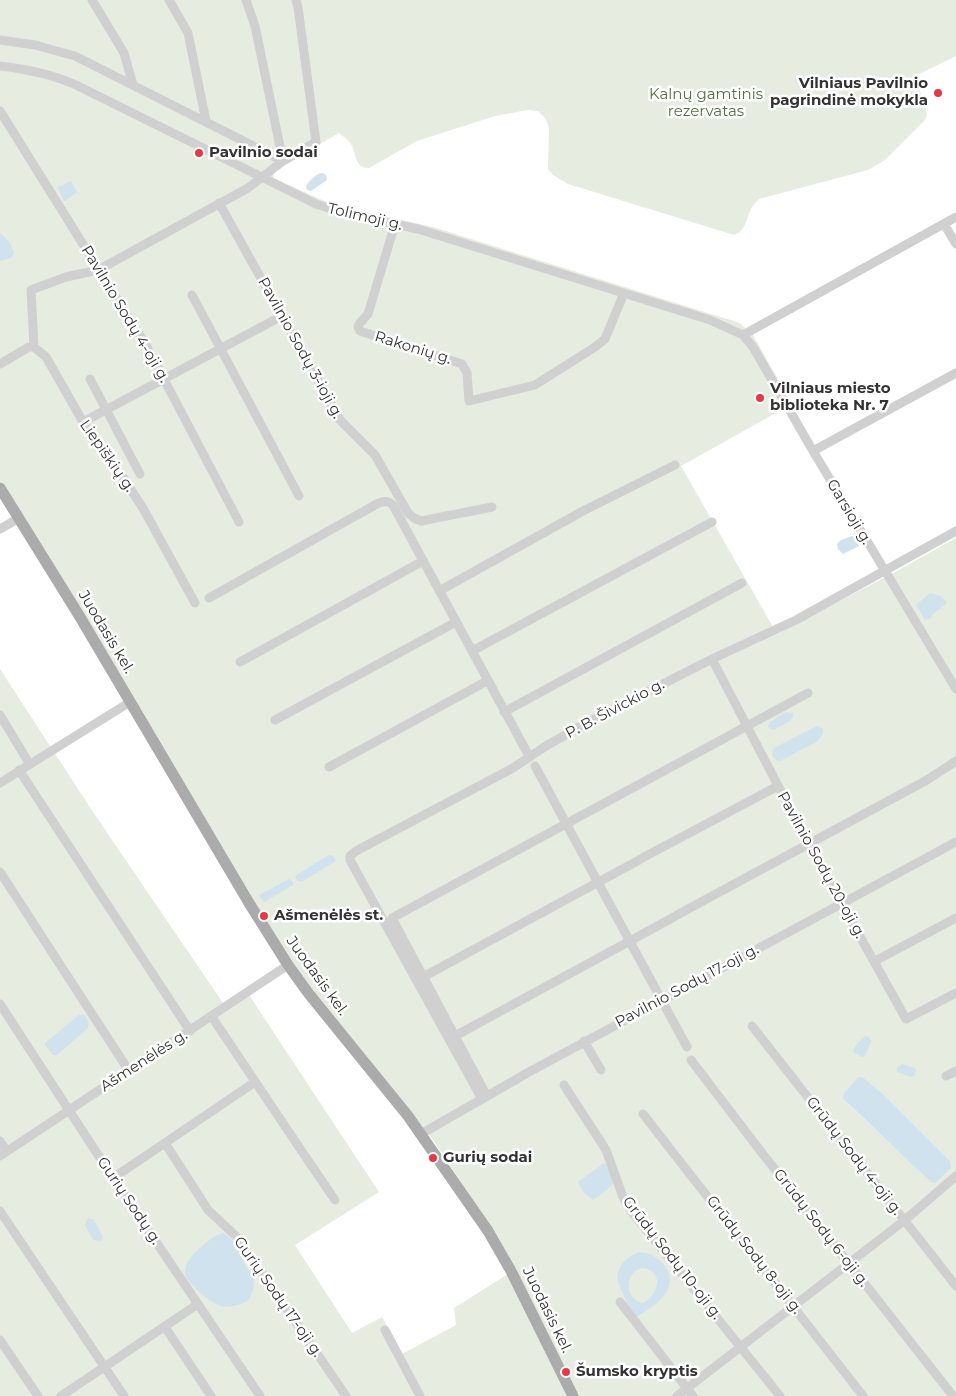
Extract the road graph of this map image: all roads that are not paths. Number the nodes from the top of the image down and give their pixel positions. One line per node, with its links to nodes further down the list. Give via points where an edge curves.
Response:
1 (92, 0): 7 (street, via 124,53)
2 (169, 0): 9 (street, via 188,33)
3 (246, 0): 10 (street, via 256,26)
4 (296, 0): 10 (street, via 316,142)
5 (0, 40): 7 (street, via 75,56)
6 (0, 66): 11 (street, Tolimoji g., via 58,77)
7 (133, 85): 9 (street)
8 (0, 111): 17 (street, Pavilnio Sodų 4-oji g.)
9 (206, 121): 10 (street)
10 (283, 161): 11 (street)
11 (261, 178): 12 (street); 14 (street, Tolimoji g., via 330,210)
12 (219, 203): 17 (street); 20 (street, Pavilnio Sodų 3-ioji g.)
13 (956, 217): 15 (street)
14 (395, 224): 18 (street, Tolimoji g.); 18 (street, Rakonių g., via 368,314 358,327 360,331 462,364 469,401 535,385 595,347 605,339)
15 (944, 224): 16 (street); 21 (street)
16 (956, 244)
17 (98, 270): 22 (street, via 31,290); 26 (street, Pavilnio Sodų 4-oji g.)
18 (624, 293): 21 (street, Tolimoji g., via 710,320)
19 (192, 294): 23 (street)
20 (282, 316): 23 (street); 35 (street, Pavilnio Sodų 3-ioji g., via 340,420 375,455 402,504 414,518 421,520)
21 (743, 335): 30 (street, Garsioji g.)
22 (34, 347): 24 (street, via 22,350); 29 (street, Liepiškių g., via 46,357)
23 (221, 349): 26 (street); 34 (street)
24 (0, 364)
25 (956, 373): 30 (street)
26 (163, 378): 28 (street); 37 (street, Pavilnio Sodų 4-oji g.)
27 (90, 379): 28 (street)
28 (106, 410): 29 (street); 32 (street)
29 (83, 422): 46 (street, Liepiškių g., via 144,510)
30 (813, 451): 42 (street, Garsioji g.)
31 (675, 465): 44 (street, via 583,511)
32 (140, 474)
33 (0, 488): 36 (main road, Juodasis kel.)
34 (299, 496)
35 (492, 507)
36 (19, 518): 39 (street); 54 (main road, Juodasis kel.)
37 (239, 522)
38 (712, 522): 48 (street)
39 (0, 529)
40 (956, 532): 42 (street, P. B. Šivickio g.)
41 (423, 561): 44 (street); 45 (street, via 394,507 383,501); 50 (street)
42 (885, 571): 49 (street, P. B. Šivickio g., via 796,620); 52 (street, Garsioji g.)
43 (742, 583): 55 (street)
44 (439, 591): 47 (street)
45 (209, 598)
46 (195, 603)
47 (456, 622): 48 (street); 57 (street)
48 (472, 652): 51 (street)
49 (712, 659): 58 (street, Pavilnio Sodų 20-oji g.); 59 (street, P. B. Šivickio g.)
50 (240, 662)
51 (488, 681): 55 (street); 63 (street)
52 (956, 689)
53 (808, 693): 58 (street)
54 (130, 702): 61 (street); 76 (main road, Juodasis kel.)
55 (504, 712): 59 (street)
56 (0, 715): 61 (street)
57 (275, 720)
58 (747, 727): 66 (street, Pavilnio Sodų 20-oji g.); 67 (street)
59 (529, 756): 94 (street, P. B. Šivickio g., via 513,768 350,856)
60 (956, 761): 69 (street)
61 (29, 764): 64 (street)
62 (535, 766): 67 (street)
63 (329, 768)
64 (19, 770): 65 (street); 83 (street)
65 (0, 783)
66 (778, 786): 69 (street, Pavilnio Sodų 20-oji g.); 71 (street)
67 (566, 824): 71 (street); 77 (street, via 392,918)
68 (956, 842): 72 (street, Pavilnio Sodų 17-oji g.)
69 (809, 845): 72 (street, Pavilnio Sodų 20-oji g.); 74 (street)
70 (0, 872): 89 (street)
71 (597, 882): 74 (street); 77 (street)
72 (843, 903): 75 (street, Pavilnio Sodų 20-oji g.); 79 (street, Pavilnio Sodų 17-oji g.)
73 (956, 918): 75 (street)
74 (629, 941): 79 (street); 84 (street)
75 (875, 961): 78 (street, Pavilnio Sodų 20-oji g., via 906,1019)
76 (288, 965): 81 (street, Ašmenėlės g.); 97 (main road, Juodasis kel.)
77 (423, 976): 84 (street)
78 (956, 992)
79 (660, 1000): 85 (street, Pavilnio Sodų 17-oji g.); 86 (street)
80 (0, 1004): 95 (street, Gurių Sodų g.)
81 (212, 1016): 83 (street, Ašmenėlės g.); 92 (street)
82 (752, 1026): 105 (street, Grūdų Sodų 4-oji g.)
83 (190, 1031): 89 (street, Ašmenėlės g.)
84 (455, 1036): 94 (street)
85 (584, 1042): 88 (street); 94 (street, Pavilnio Sodų 17-oji g.)
86 (687, 1047)
87 (691, 1060): 106 (street, Grūdų Sodų 6-oji g.)
88 (601, 1070)
89 (129, 1071): 95 (street, Ašmenėlės g.)
90 (956, 1071): 91 (street)
91 (946, 1076)
92 (255, 1082): 99 (street); 103 (street)
93 (564, 1085): 114 (street, Grūdų Sodų 10-oji g., via 606,1150 626,1203)
94 (484, 1097): 97 (street, Pavilnio Sodų 17-oji g.)
95 (69, 1110): 100 (street, Ašmenėlės g.); 102 (street, Gurių Sodų g.)
96 (643, 1114): 110 (street, Grūdų Sodų 8-oji g.)
97 (421, 1134): 124 (main road, Juodasis kel., via 499,1248)
98 (0, 1141): 100 (street)
99 (165, 1142): 102 (street); 122 (street, Gurių Sodų 17-oji g., via 208,1210 240,1239)
100 (4, 1154)
101 (956, 1177): 105 (street)
102 (113, 1178): 109 (street, Gurių Sodų g.)
103 (335, 1200)
104 (0, 1211): 115 (street)
105 (905, 1220): 106 (street); 107 (street, Grūdų Sodų 4-oji g.)
106 (849, 1264): 110 (street); 128 (street, Grūdų Sodų 6-oji g.)
107 (956, 1286)
108 (620, 1302): 116 (street)
109 (198, 1304): 111 (street); 121 (street, Gurių Sodų g.)
110 (794, 1306): 114 (street); 127 (street, Grūdų Sodų 8-oji g.)
111 (165, 1327): 115 (street); 120 (street)
112 (385, 1330): 123 (street)
113 (0, 1340): 117 (street)
114 (742, 1347): 116 (street); 126 (street, Grūdų Sodų 10-oji g.)
115 (104, 1368): 118 (street); 119 (street)
116 (690, 1392): 125 (street)
117 (38, 1396)
118 (62, 1396)
119 (124, 1396)
120 (211, 1396)
121 (260, 1396)
122 (346, 1396)
123 (420, 1396)
124 (573, 1396)
125 (677, 1396)
126 (780, 1396)
127 (863, 1396)
128 (953, 1396)

